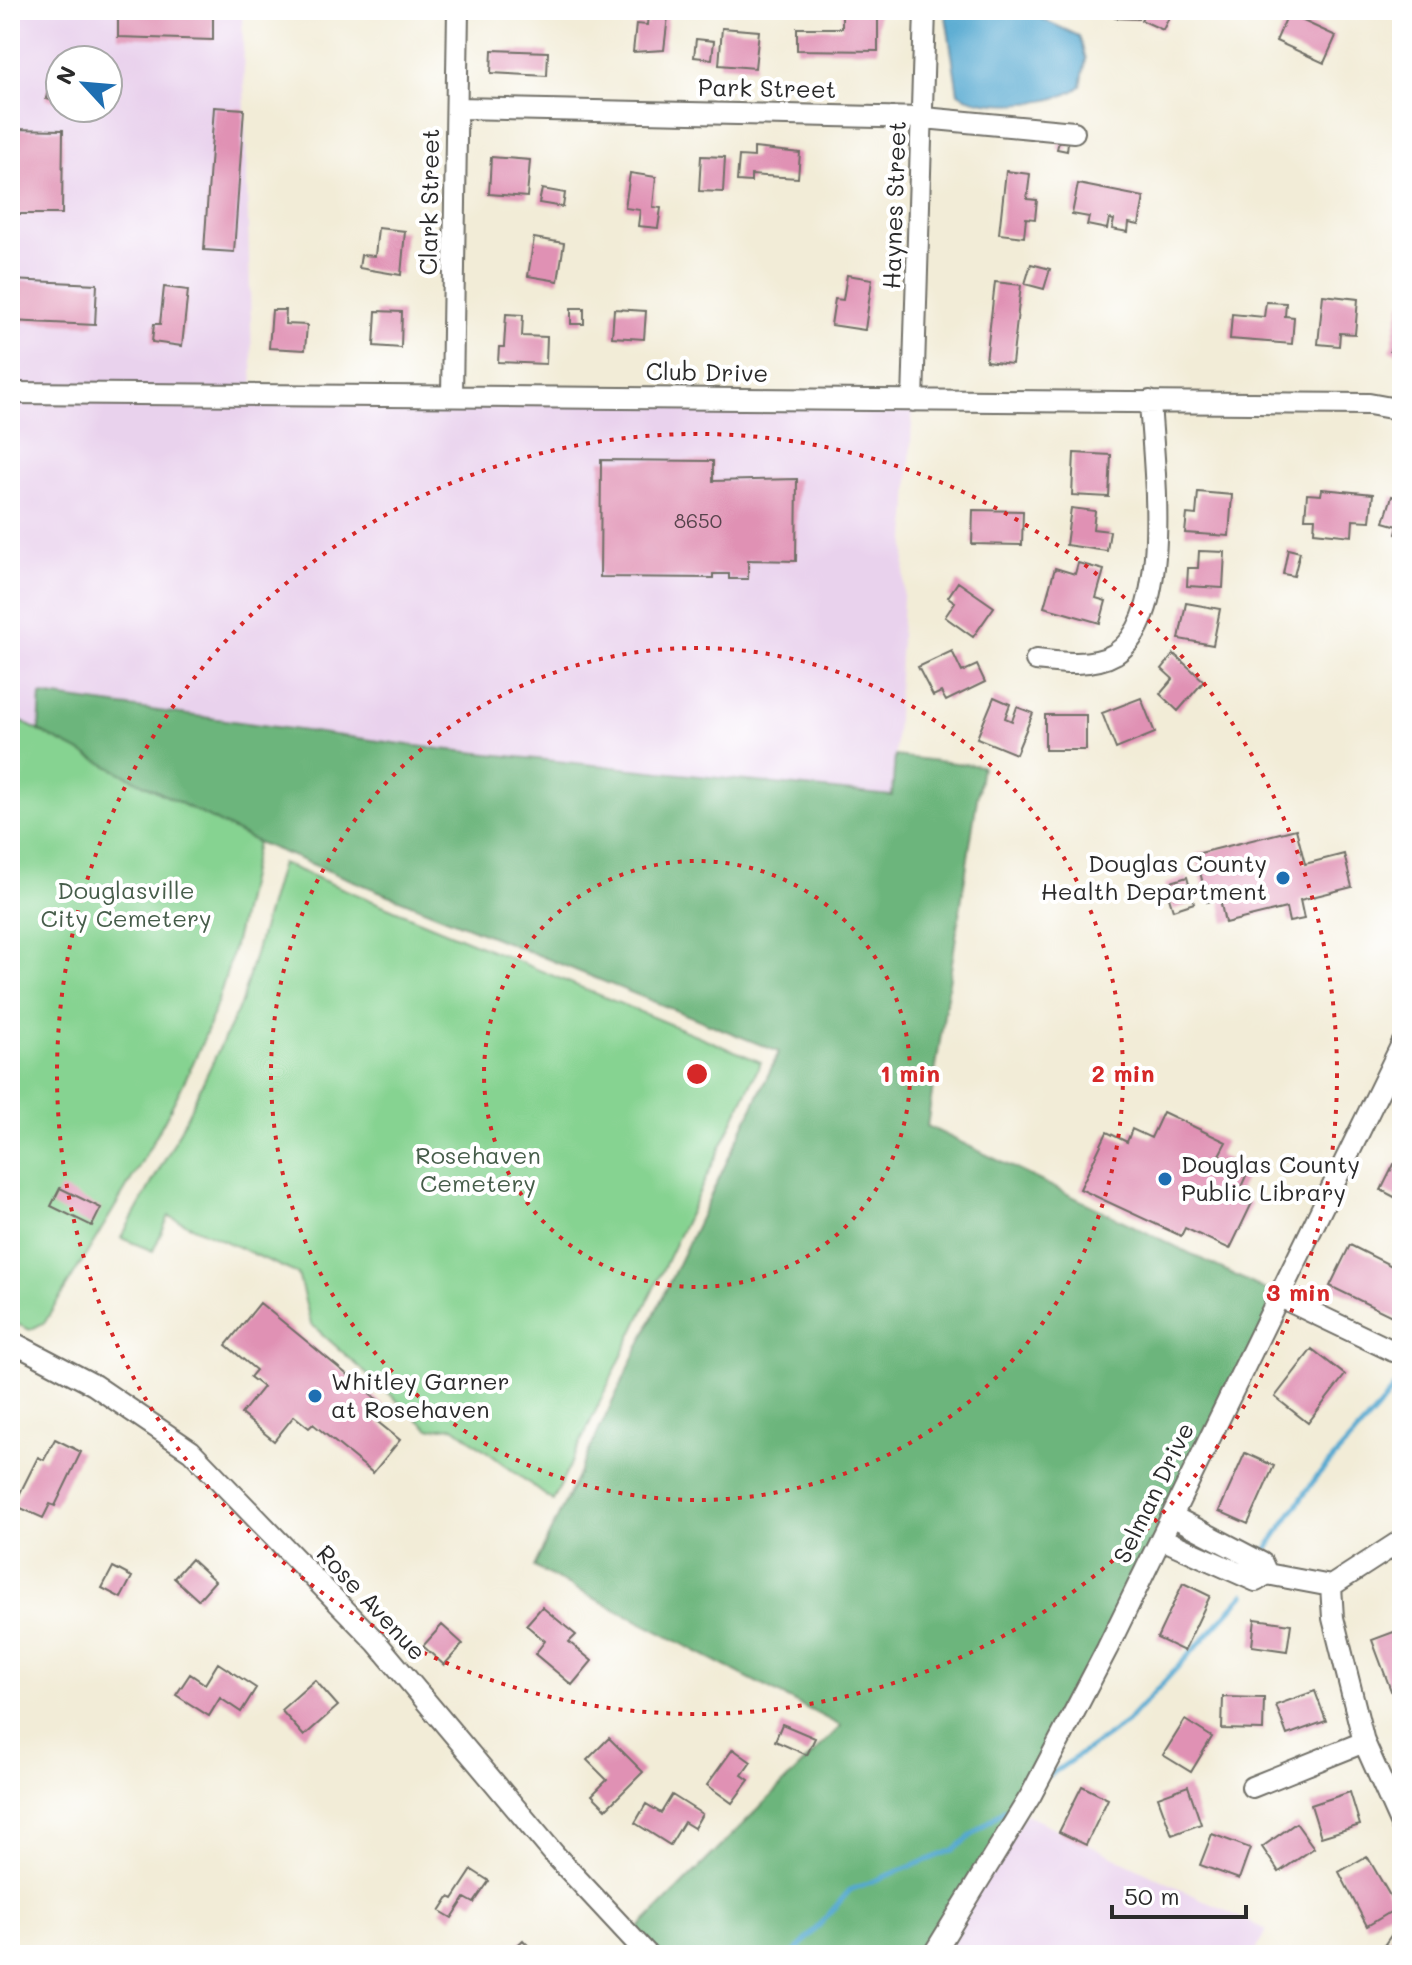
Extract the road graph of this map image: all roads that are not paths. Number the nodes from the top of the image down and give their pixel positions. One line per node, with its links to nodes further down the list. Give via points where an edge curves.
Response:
1 (458, 10): 3 (street, Clark Street)
2 (925, 10): 4 (street, Haynes Street)
3 (458, 108): 4 (street, Park Street); 7 (street, Clark Street)
4 (924, 118): 5 (street, Park Street); 8 (street, Haynes Street)
5 (1074, 132)
6 (10, 393): 7 (street, Club Drive)
7 (452, 395): 8 (street, Club Drive)
8 (913, 401): 9 (street, Club Drive)
9 (1150, 401): 10 (street, Club Drive, via 1369,404); 11 (street, via 1157,546 1148,604 1129,641 1113,655 1071,664)
10 (1402, 410)
11 (1036, 660)
12 (1402, 1044): 13 (street, Selman Drive)
13 (1278, 1296): 15 (street); 16 (street, Selman Drive)
14 (10, 1341): 24 (street, Rose Avenue, via 94,1385 191,1451 377,1643 555,1855)
15 (1402, 1351)
16 (1172, 1516): 17 (street, Selman Drive); 19 (street, via 1262,1563)
17 (1162, 1539): 19 (street, via 1256,1581); 25 (street, Selman Drive, via 1031,1795)
18 (1402, 1540): 20 (street)
19 (1267, 1574): 20 (street)
20 (1331, 1586): 21 (street, via 1333,1618)
21 (1364, 1742): 22 (street); 23 (street)
22 (1252, 1787)
23 (1402, 1827)
24 (648, 1955)
25 (933, 1955)

